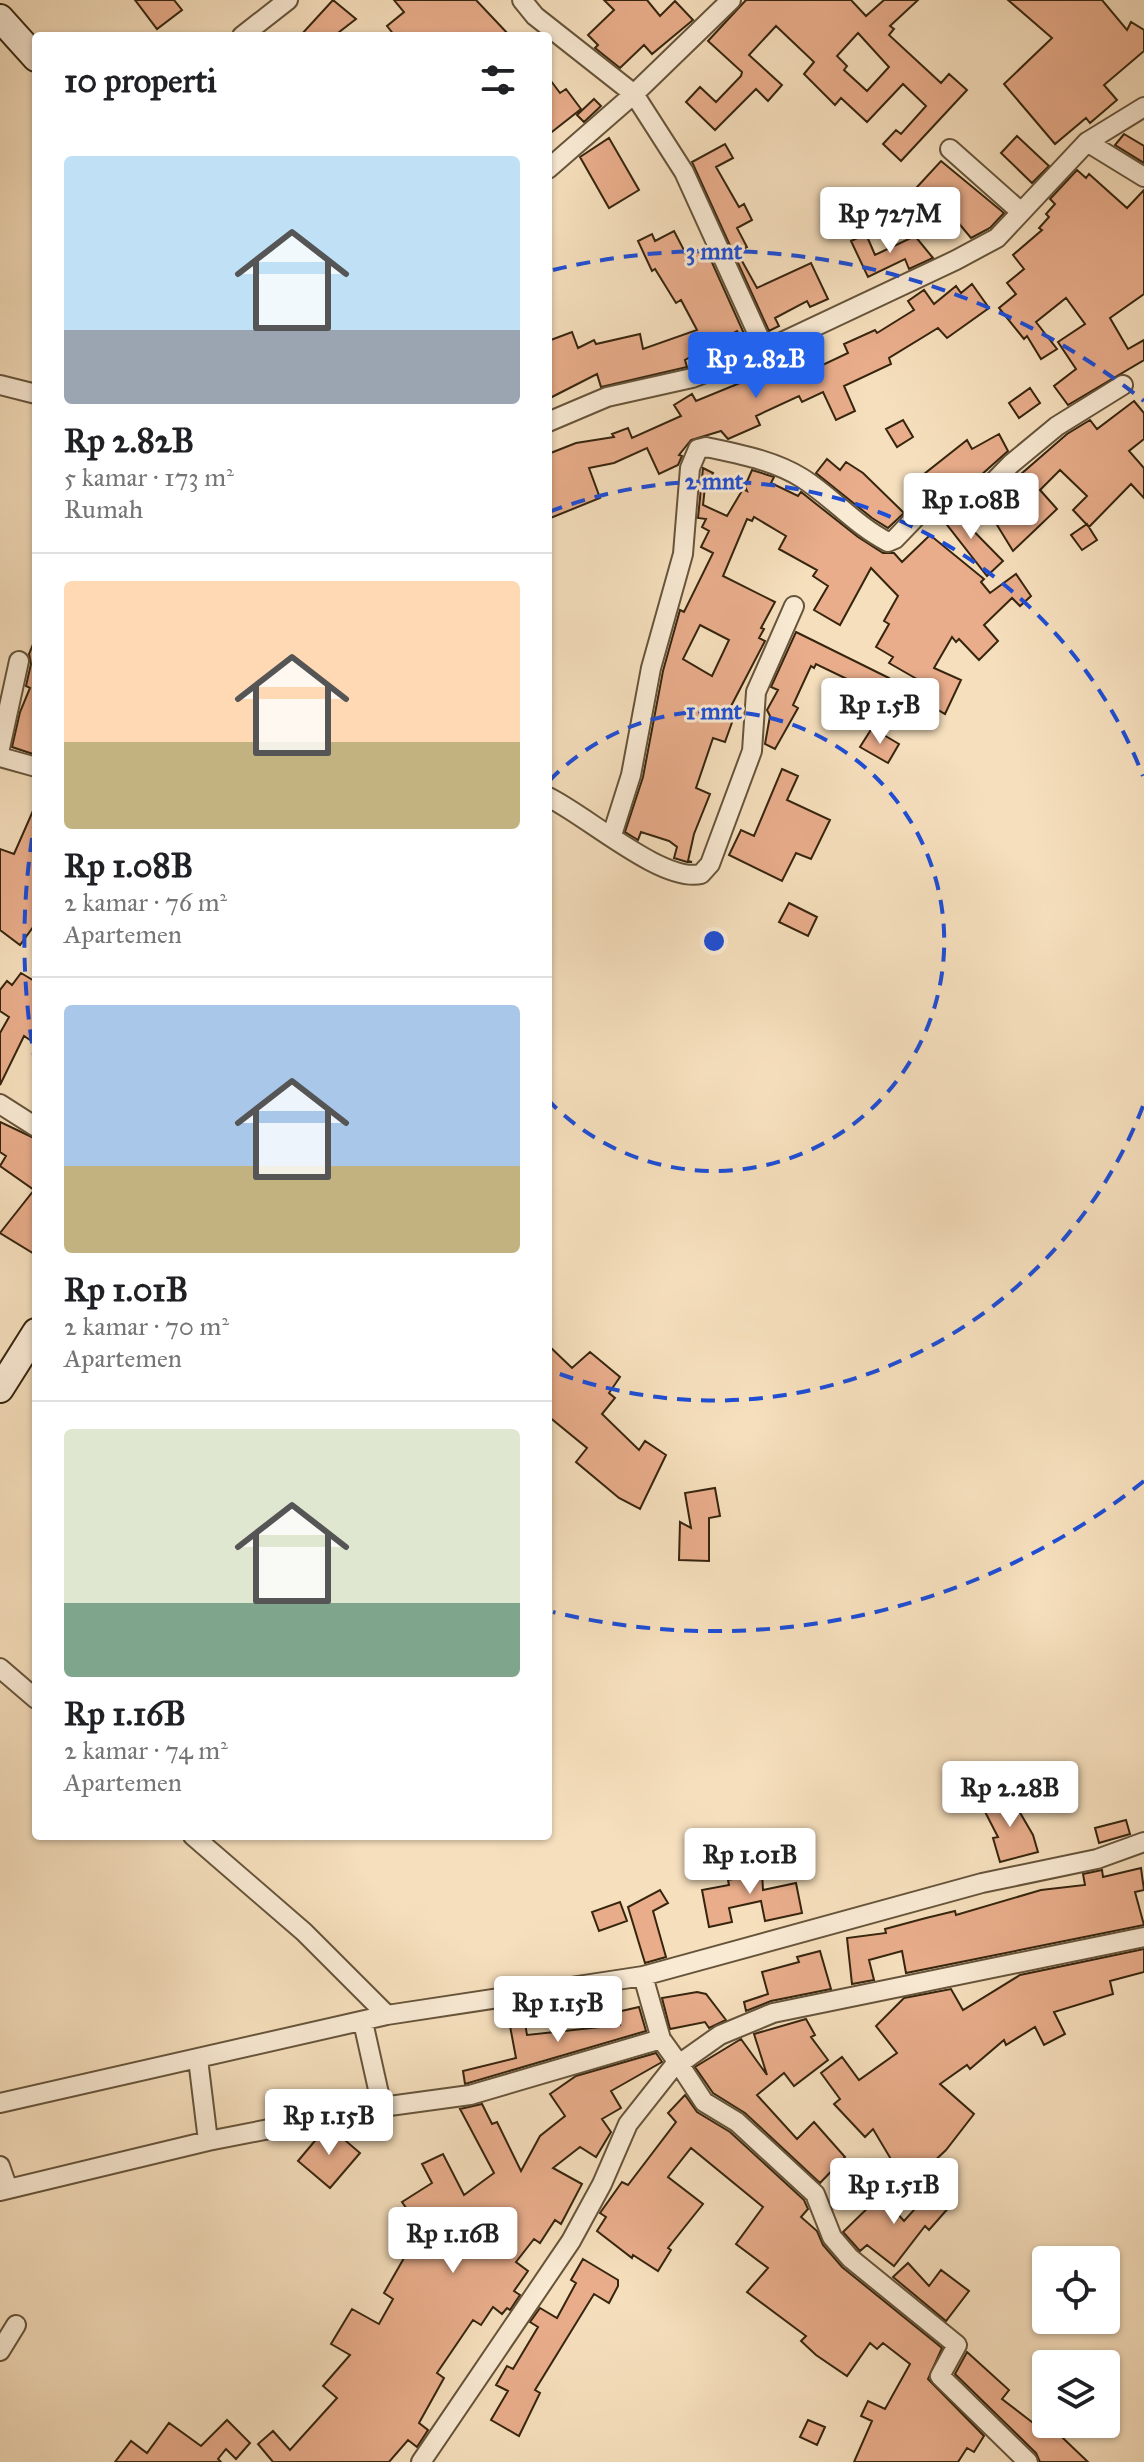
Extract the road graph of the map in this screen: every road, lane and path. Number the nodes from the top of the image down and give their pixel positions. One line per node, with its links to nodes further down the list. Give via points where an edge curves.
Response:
1 (288, 0): 5 (street)
2 (522, 0): 7 (street)
3 (731, 0): 7 (street)
4 (0, 18): 6 (main road)
5 (247, 32)
6 (32, 54)
7 (634, 94): 11 (street); 14 (street, via 684,172)
8 (1144, 107): 9 (street)
9 (1087, 142): 12 (street); 13 (street)
10 (950, 149): 13 (street)
11 (552, 166)
12 (1144, 177)
13 (1021, 212): 14 (street, via 997,238)
14 (765, 350): 18 (street, via 692,378 607,397)
15 (0, 385): 17 (street)
16 (1123, 385): 25 (street, via 1057,426 975,501 943,489 888,542 792,473 757,458 698,449 690,468 683,554)
17 (32, 393)
18 (552, 420)
19 (794, 606): 25 (street, via 756,692 752,751 710,864 701,874 684,877)
20 (19, 661): 21 (street)
21 (0, 748)
22 (0, 757): 23 (street)
23 (32, 766)
24 (552, 799): 25 (street)
25 (612, 835)
26 (0, 1104): 27 (street)
27 (32, 1124)
28 (32, 1338): 29 (main road)
29 (0, 1389)
30 (0, 1668): 31 (street)
31 (32, 1696)
32 (198, 1840): 36 (street, via 304,1932)
33 (1144, 1842): 35 (street, via 1097,1859 982,1883)
34 (1144, 1937): 40 (street, via 773,2013 720,2035)
35 (643, 1976): 36 (street); 38 (street)
36 (387, 2015): 37 (street)
37 (363, 2022): 39 (street); 42 (street)
38 (661, 2039): 40 (street); 42 (street, via 470,2095)
39 (198, 2059): 41 (street); 43 (street)
40 (678, 2063): 48 (street, via 628,2124 571,2241); 49 (street, via 704,2102 737,2122 815,2194 832,2237 850,2258 957,2345 940,2376)
41 (0, 2103)
42 (382, 2107): 43 (street)
43 (208, 2141): 45 (street)
44 (0, 2166): 45 (street)
45 (4, 2190)
46 (16, 2325): 47 (street)
47 (0, 2351)
48 (421, 2462)
49 (1028, 2462)

